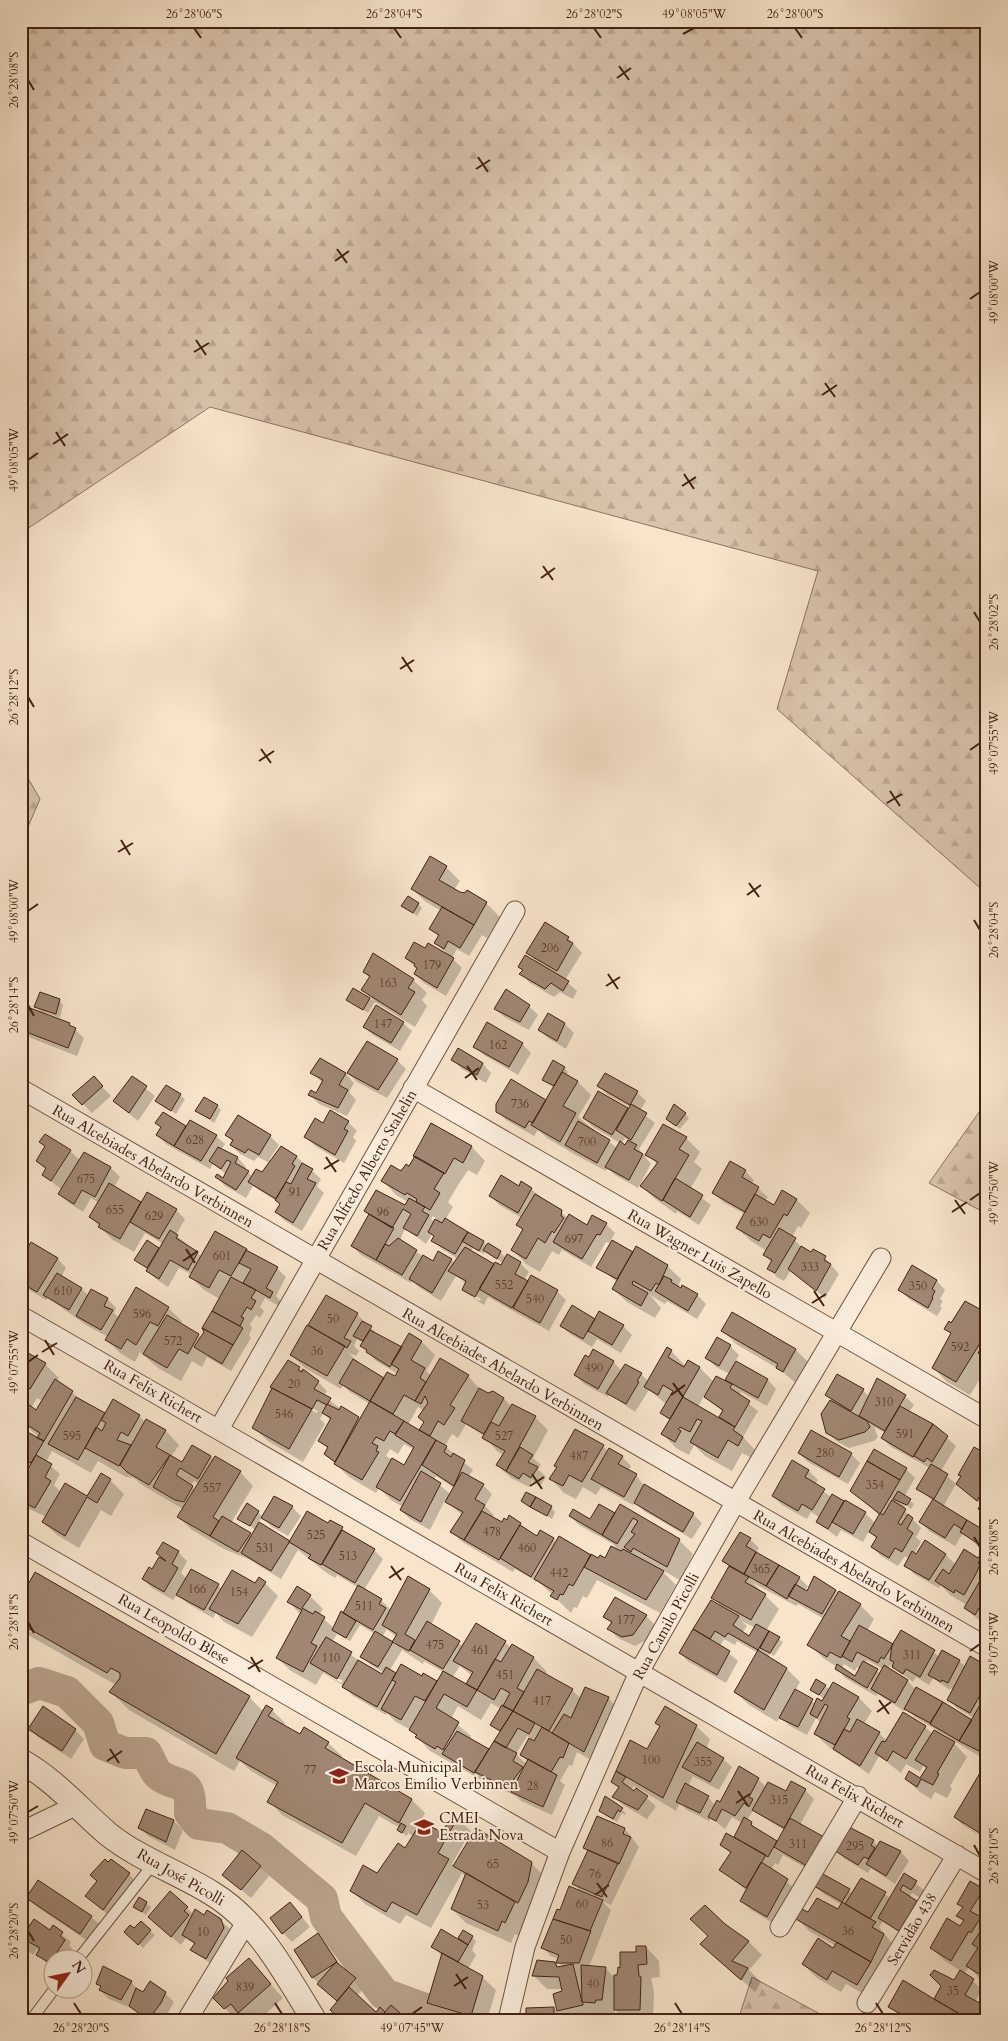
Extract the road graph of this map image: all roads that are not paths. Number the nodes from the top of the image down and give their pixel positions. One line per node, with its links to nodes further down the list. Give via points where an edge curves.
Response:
1 (515, 911): 2 (street, Rua Alfredo Alberto Stahelin)
2 (413, 1088): 5 (street, Rua Alfredo Alberto Stahelin); 7 (street, Rua Wagner Luis Zapello)
3 (21, 1090): 5 (street, Rua Alcebiades Abelardo Verbinnen)
4 (881, 1258): 7 (street, Rua Camilo Picolli)
5 (315, 1260): 9 (street, Rua Alfredo Alberto Stahelin); 10 (street, Rua Alcebiades Abelardo Verbinnen)
6 (21, 1316): 9 (street, Rua Felix Richert)
7 (836, 1333): 8 (street, Rua Wagner Luis Zapello); 10 (street, Rua Camilo Picolli)
8 (987, 1420)
9 (219, 1429): 13 (street, Rua Felix Richert)
10 (735, 1503): 12 (street, Rua Alcebiades Abelardo Verbinnen); 13 (street, Rua Camilo Picolli)
11 (21, 1542): 18 (street, Rua Leopoldo Blese)
12 (987, 1647)
13 (638, 1672): 15 (street, Rua Felix Richert); 18 (street, Rua Camilo Picolli)
14 (21, 1761): 16 (street, Rua José Picolli, via 50,1780)
15 (858, 1796): 19 (street, Rua Felix Richert); 23 (street)
16 (77, 1805): 17 (street); 20 (street, Rua José Picolli, via 108,1834)
17 (21, 1832)
18 (560, 1852): 31 (street, Rua Camilo Picolli, via 525,1947)
19 (962, 1858): 21 (street, Rua Felix Richert); 25 (street); 27 (street, Servidão 438)
20 (155, 1861): 22 (street, Rua José Picolli, via 214,1894); 24 (lane)
21 (987, 1873)
22 (247, 1922): 29 (street); 30 (street, Rua José Picolli)
23 (780, 1926)
24 (87, 1948)
25 (902, 1970)
26 (48, 1998): 28 (lane)
27 (867, 2004)
28 (31, 2020)
29 (187, 2020)
30 (314, 2020)
31 (508, 2020)

